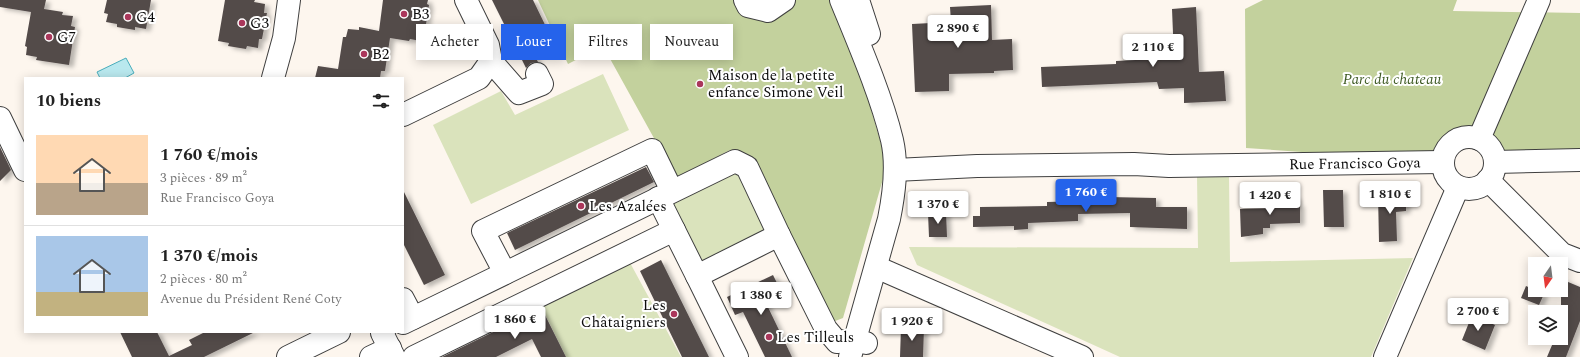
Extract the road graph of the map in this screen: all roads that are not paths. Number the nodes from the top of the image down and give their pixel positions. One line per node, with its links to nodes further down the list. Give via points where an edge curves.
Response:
1 (289, 0): 10 (street, via 284,38)
2 (466, 0): 8 (street, via 488,45)
3 (745, 0): 4 (street, via 748,6 768,11)
4 (784, 0)
5 (841, 0): 17 (street, via 872,81)
6 (858, 0): 17 (street, via 904,140)
7 (1539, 0): 13 (street)
8 (491, 61): 9 (street, via 518,93 542,84); 11 (street, via 478,78)
9 (537, 74)
10 (273, 77)
11 (404, 115)
12 (0, 118): 16 (street)
13 (1479, 139): 15 (street, via 1462,137 1455,141 1448,146); 18 (street, via 1491,148)
14 (1580, 160): 18 (street)
15 (1442, 162): 17 (street, Rue Francisco Goya, via 993,166); 19 (street, via 1446,177)
16 (24, 168)
17 (901, 170): 24 (street, via 904,204)
18 (1492, 171): 19 (street, via 1474,189); 23 (street, via 1562,254)
19 (1458, 187): 34 (street)
20 (665, 194): 21 (street); 22 (street, via 735,161 747,167); 25 (street); 25 (street, via 652,150 484,231)
21 (674, 230): 26 (street); 31 (street)
22 (779, 235): 26 (street); 29 (street, via 826,329 837,342)
23 (1580, 261)
24 (882, 268): 29 (street); 33 (street)
25 (505, 273): 27 (street)
26 (697, 276): 32 (street)
27 (406, 313)
28 (337, 333): 30 (street)
29 (858, 349)
30 (288, 357)
31 (414, 357)
32 (737, 357)
33 (1082, 357)
34 (1385, 357)

